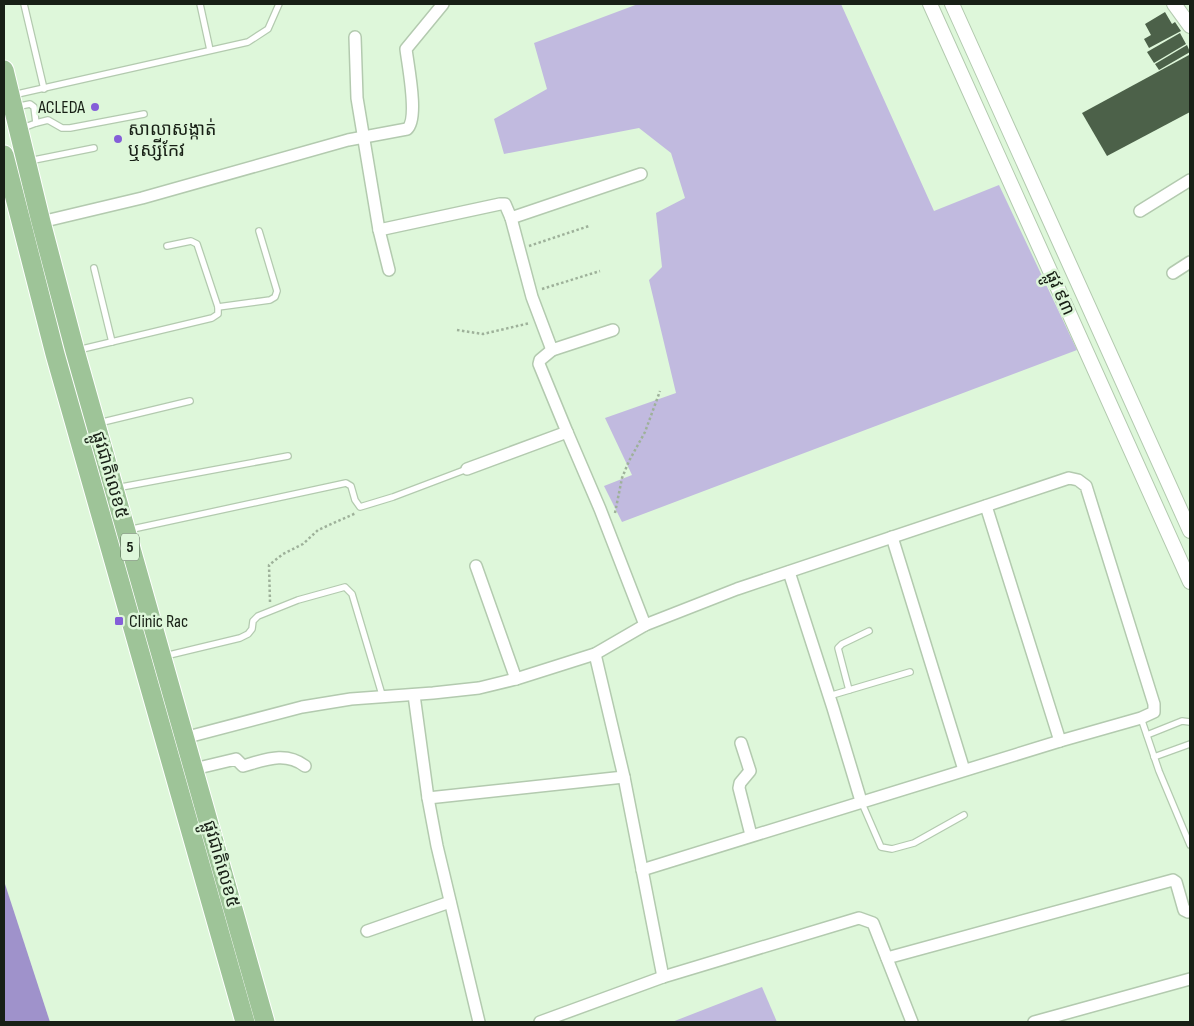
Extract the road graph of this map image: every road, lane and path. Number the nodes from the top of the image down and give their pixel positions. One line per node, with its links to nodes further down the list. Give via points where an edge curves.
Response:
1 (24, 4): 12 (lane)
2 (200, 4): 10 (lane)
3 (279, 4): 10 (lane, via 268,29 248,42)
4 (443, 4): 17 (street, via 406,49 412,124 404,130)
5 (930, 4): 61 (street, ផ្លូវ ៩៣)
6 (952, 4): 56 (street, ផ្លូវ ៩៣)
7 (1182, 8): 8 (street)
8 (1190, 26)
9 (355, 38): 17 (street, via 357,98)
10 (210, 50): 12 (lane)
11 (4, 70): 13 (highway, ផ្លូវជាតិលេខ៥ / 5)
12 (44, 89): 13 (lane)
13 (9, 101): 15 (lane, via 32,105); 16 (highway, ផ្លូវជាតិលេខ៥ / 5)
14 (144, 114): 15 (lane, via 70,128 62,128 48,120)
15 (36, 122): 16 (lane)
16 (18, 129): 20 (highway, ផ្លូវជាតិលេខ៥ / 5)
17 (363, 137): 25 (street, via 142,198); 27 (street)
18 (94, 148): 20 (lane)
19 (5, 160): 20 (lane); 44 (highway, ផ្លូវជាតិលេខ៥ / 5)
20 (26, 161): 25 (highway, ផ្លូវជាតិលេខ៥ / 5)
21 (641, 174): 24 (street)
22 (1190, 180): 23 (street)
23 (1140, 211)
24 (510, 218): 27 (street, via 505,204 500,204); 30 (street)
25 (41, 222): 43 (highway, ផ្លូវជាតិលេខ៥ / 5)
26 (589, 226): 30 (path)
27 (379, 230): 33 (street)
28 (259, 231): 37 (lane, via 277,290 275,297)
29 (167, 246): 37 (lane, via 191,241 197,244)
30 (518, 249): 36 (street)
31 (1190, 262): 35 (street)
32 (94, 268): 41 (lane)
33 (389, 270)
34 (600, 271): 36 (path)
35 (1173, 273)
36 (531, 292): 38 (street)
37 (218, 307): 41 (lane, via 218,314 212,318)
38 (541, 320): 39 (path, via 483,334); 42 (street)
39 (457, 330)
40 (613, 330): 42 (street)
41 (112, 342): 43 (lane)
42 (552, 350): 49 (street, via 539,364)
43 (74, 351): 44 (lane); 47 (highway, ផ្លូវជាតិលេខ៥ / 5)
44 (55, 354): 48 (highway, ផ្លូវជាតិលេខ៥ / 5)
45 (660, 391): 57 (path, via 645,432 622,478)
46 (190, 401): 47 (lane)
47 (95, 424): 48 (lane); 52 (highway, ផ្លូវជាតិលេខ៥ / 5)
48 (76, 428): 78 (highway, ផ្លូវជាតិលេខ៥ / 5)
49 (567, 432): 51 (street); 57 (street)
50 (288, 456): 52 (lane)
51 (467, 469): 54 (lane)
52 (113, 488): 55 (highway, ផ្លូវជាតិលេខ៥ / 5)
53 (986, 506): 58 (street); 73 (street, via 1069,478 1086,486 1154,704 1154,712); 77 (street)
54 (360, 507): 55 (lane, via 351,486 346,483); 62 (path, via 356,514 318,530 303,544 269,565)
55 (125, 530): 66 (highway, ផ្លូវជាតិលេខ៥ / 5)
56 (1190, 531)
57 (611, 537): 63 (street)
58 (892, 537): 60 (street); 84 (street)
59 (476, 566): 68 (street)
60 (789, 572): 63 (street); 71 (street)
61 (1190, 582)
62 (270, 611): 66 (lane, via 258,616 248,634 240,638); 72 (lane, via 324,591 346,587 352,594)
63 (645, 625): 65 (street)
64 (869, 631): 69 (lane, via 838,648)
65 (595, 654): 68 (street); 85 (street)
66 (161, 656): 76 (highway, ផ្លូវជាតិលេខ៥ / 5)
67 (910, 672): 69 (lane)
68 (516, 679): 70 (street, via 479,688)
69 (849, 690): 71 (lane)
70 (414, 695): 72 (street); 86 (street)
71 (829, 696): 87 (street)
72 (383, 698): 76 (street, via 351,699 302,707)
73 (1141, 718): 75 (lane); 77 (street)
74 (1190, 722): 75 (lane, via 1182,721)
75 (1146, 735): 81 (lane)
76 (185, 738): 78 (street); 83 (highway, ផ្លូវជាតិលេខ៥ / 5)
77 (1060, 740): 84 (street)
78 (166, 743): 98 (highway, ផ្លូវជាតិលេខ៥ / 5)
79 (741, 743): 89 (street, via 750,771 739,788)
80 (1190, 744): 81 (lane)
81 (1154, 757): 90 (lane)
82 (305, 766): 83 (street, via 298,760 278,757 243,766 236,759 229,760)
83 (194, 769): 99 (highway, ផ្លូវជាតិលេខ៥ / 5)
84 (964, 770): 87 (street)
85 (624, 777): 86 (street); 91 (street)
86 (428, 798): 92 (street)
87 (861, 801): 88 (lane, via 881,847 892,849 914,842); 89 (street)
88 (964, 815)
89 (750, 835): 91 (street)
90 (1190, 845)
91 (642, 870): 96 (street)
92 (450, 902): 94 (street); 100 (street)
93 (1190, 912): 95 (street, via 1184,910 1173,880)
94 (367, 931)
95 (887, 958): 96 (street, via 873,923 859,918); 102 (street)
96 (663, 977): 101 (street)
97 (1190, 979): 103 (street)
98 (245, 1022)
99 (265, 1022)
100 (479, 1022)
101 (540, 1022)
102 (912, 1022)
103 (1034, 1022)

